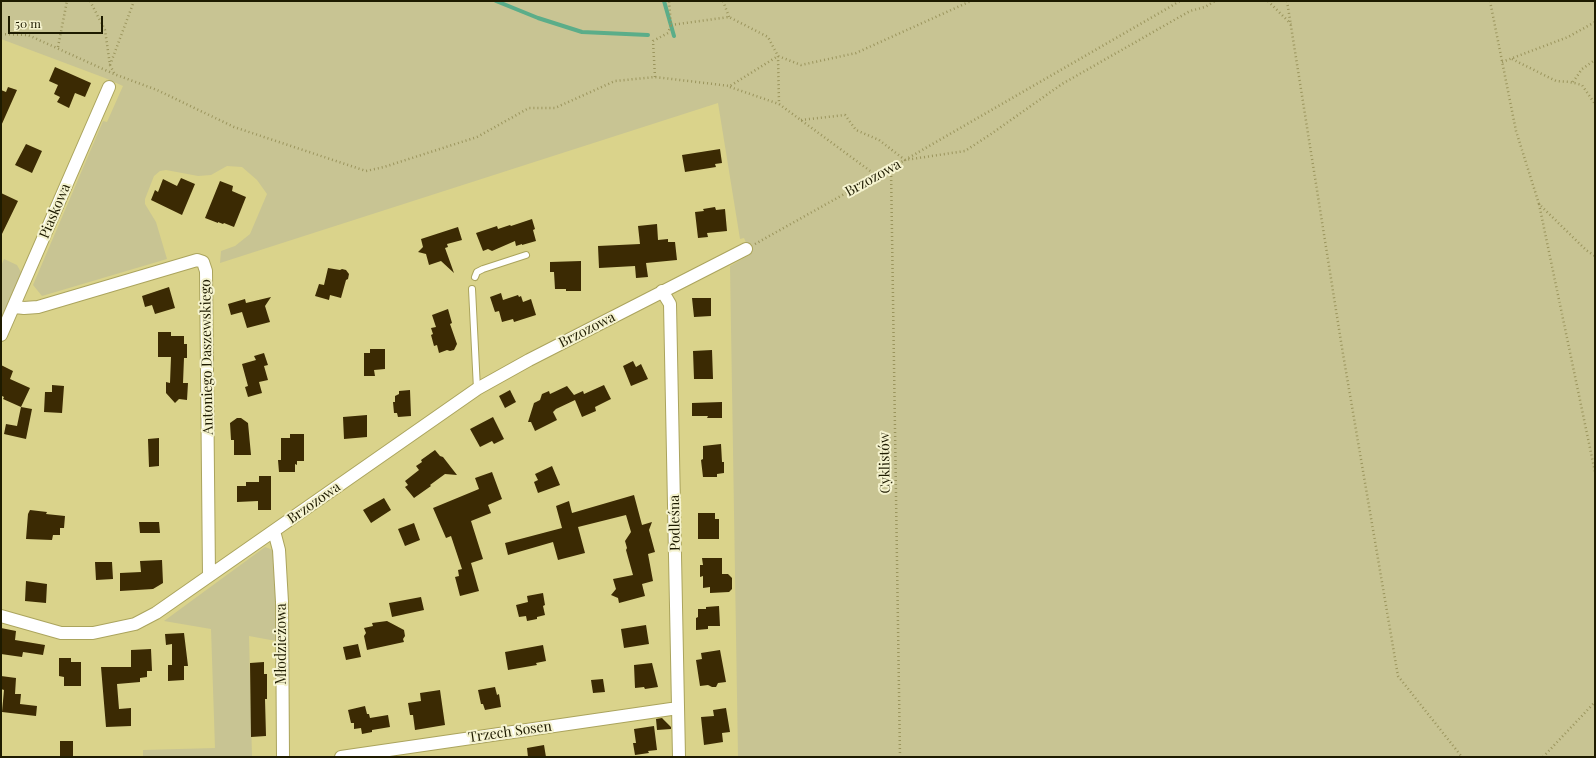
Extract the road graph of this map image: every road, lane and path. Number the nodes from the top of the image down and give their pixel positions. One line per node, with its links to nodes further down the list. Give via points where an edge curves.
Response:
1 (67, 1): 17 (path)
2 (90, 1): 22 (path, via 106,30)
3 (134, 1): 22 (path)
4 (670, 1): 15 (path)
5 (723, 1): 12 (path)
6 (971, 1): 18 (path, via 856,53 801,65)
7 (1180, 1): 31 (path, Brzozowa)
8 (1215, 1): 31 (path, via 1190,11 1062,84 965,151)
9 (1268, 1): 14 (path)
10 (1287, 1): 14 (path)
11 (1490, 1): 21 (path)
12 (729, 17): 15 (path); 18 (path, via 768,37)
13 (1595, 22): 19 (path, via 1568,37)
14 (1292, 24): 54 (path, via 1342,348 1398,676)
15 (671, 26): 24 (path, via 668,33 654,41)
16 (1, 34): 17 (path, via 28,35)
17 (58, 47): 23 (path)
18 (778, 56): 26 (path); 28 (path)
19 (1511, 59): 21 (path); 25 (path, via 1556,81)
20 (1595, 60): 25 (path, via 1582,69)
21 (1502, 62): 34 (path, via 1516,131)
22 (110, 65): 23 (path)
23 (114, 74): 24 (path, via 157,90 234,127 366,172 477,137 529,108 554,108 615,81); 27 (path)
24 (654, 77): 26 (path)
25 (1573, 82): 29 (path, via 1582,85)
26 (730, 86): 28 (path)
27 (109, 87): 41 (street, Piaskowa)
28 (779, 104): 30 (path)
29 (1595, 104)
30 (801, 120): 31 (path, via 845,115 856,130 879,140); 33 (path)
31 (905, 160): 32 (path, Brzozowa)
32 (890, 168): 33 (path, Brzozowa); 53 (path, Cyklistów)
33 (877, 176): 35 (path, Brzozowa)
34 (1539, 204): 37 (path); 44 (path)
35 (746, 249): 40 (street, Brzozowa)
36 (526, 255): 38 (lane, via 483,269 477,272)
37 (1595, 256)
38 (475, 277)
39 (472, 288): 43 (lane)
40 (662, 292): 43 (street, Brzozowa); 49 (street, Podleśna, via 670,304)
41 (14, 307): 42 (street, Piaskowa); 46 (street, Antoniego Daszewskiego, via 38,307 197,260 203,262 206,271)
42 (1, 335)
43 (477, 389): 45 (street, Brzozowa)
44 (1595, 472)
45 (274, 531): 46 (street, Brzozowa); 50 (street, Młodzieżowa, via 279,550 282,602)
46 (209, 576): 47 (street, Brzozowa, via 156,613 135,624 113,630 61,633)
47 (1, 616)
48 (1595, 702): 55 (path)
49 (678, 708): 51 (street, Trzech Sosen); 52 (street, Podleśna)
50 (284, 757)
51 (341, 757)
52 (679, 757)
53 (900, 757)
54 (1462, 757)
55 (1543, 757)

